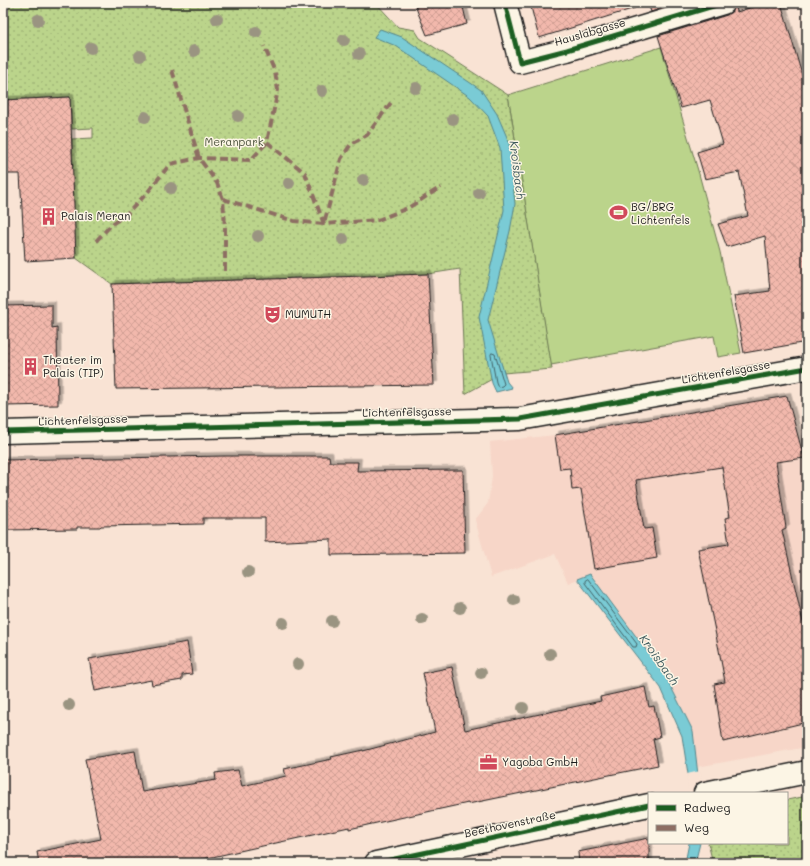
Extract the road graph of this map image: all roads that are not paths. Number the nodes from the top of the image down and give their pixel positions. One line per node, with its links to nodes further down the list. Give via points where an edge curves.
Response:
1 (505, 3): 2 (street, Hauslabgasse, via 520,62)
2 (723, 3)
3 (807, 368): 4 (street, Lichtenfelsgasse, via 520,419)
4 (3, 432)
5 (807, 772): 6 (street)
6 (710, 792)
7 (648, 805): 8 (street, Beethovenstraße)
8 (376, 863)

